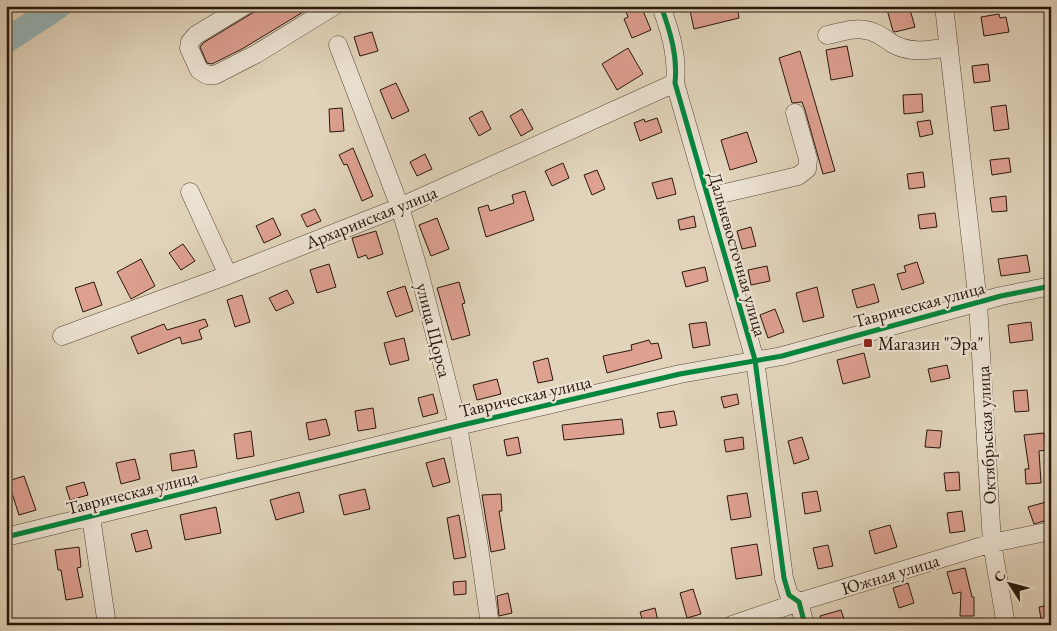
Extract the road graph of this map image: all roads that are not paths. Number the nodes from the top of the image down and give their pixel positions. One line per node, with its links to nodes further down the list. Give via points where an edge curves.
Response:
1 (244, 6): 2 (street, via 190,42 189,48 199,70 207,75 215,75 256,54)
2 (334, 6)
3 (660, 6): 8 (street, Дальневосточная улица, via 674,47)
4 (944, 6): 7 (street, Октябрьская улица)
5 (827, 35): 7 (street, via 864,29 908,50 922,52)
6 (338, 45): 12 (street, улица Щорса)
7 (949, 47): 15 (street, Октябрьская улица)
8 (675, 83): 11 (street, Дальневосточная улица); 12 (street, Архаринская улица)
9 (795, 113): 11 (street, via 808,159 807,169 798,176)
10 (190, 192): 13 (street)
11 (708, 197): 17 (street, Дальневосточная улица)
12 (400, 208): 13 (street, Архаринская улица); 18 (street, улица Щорса)
13 (228, 275): 16 (street, Архаринская улица)
14 (1051, 286): 15 (street, Таврическая улица)
15 (978, 303): 17 (street, Таврическая улица, via 782,356); 22 (street, Октябрьская улица)
16 (62, 336)
17 (755, 360): 18 (street, Таврическая улица, via 670,376); 23 (street, Дальневосточная улица, via 784,578 789,595)
18 (458, 426): 19 (street, Таврическая улица); 25 (street, улица Щорса)
19 (91, 517): 21 (street, Таврическая улица); 24 (street)
20 (1051, 530): 22 (street, Южная улица)
21 (6, 537)
22 (992, 543): 23 (street, Южная улица); 28 (street, Октябрьская улица)
23 (799, 602): 26 (street, Южная улица); 27 (street, Дальневосточная улица)
24 (107, 625)
25 (490, 625)
26 (732, 625)
27 (805, 625)
28 (1006, 625)

